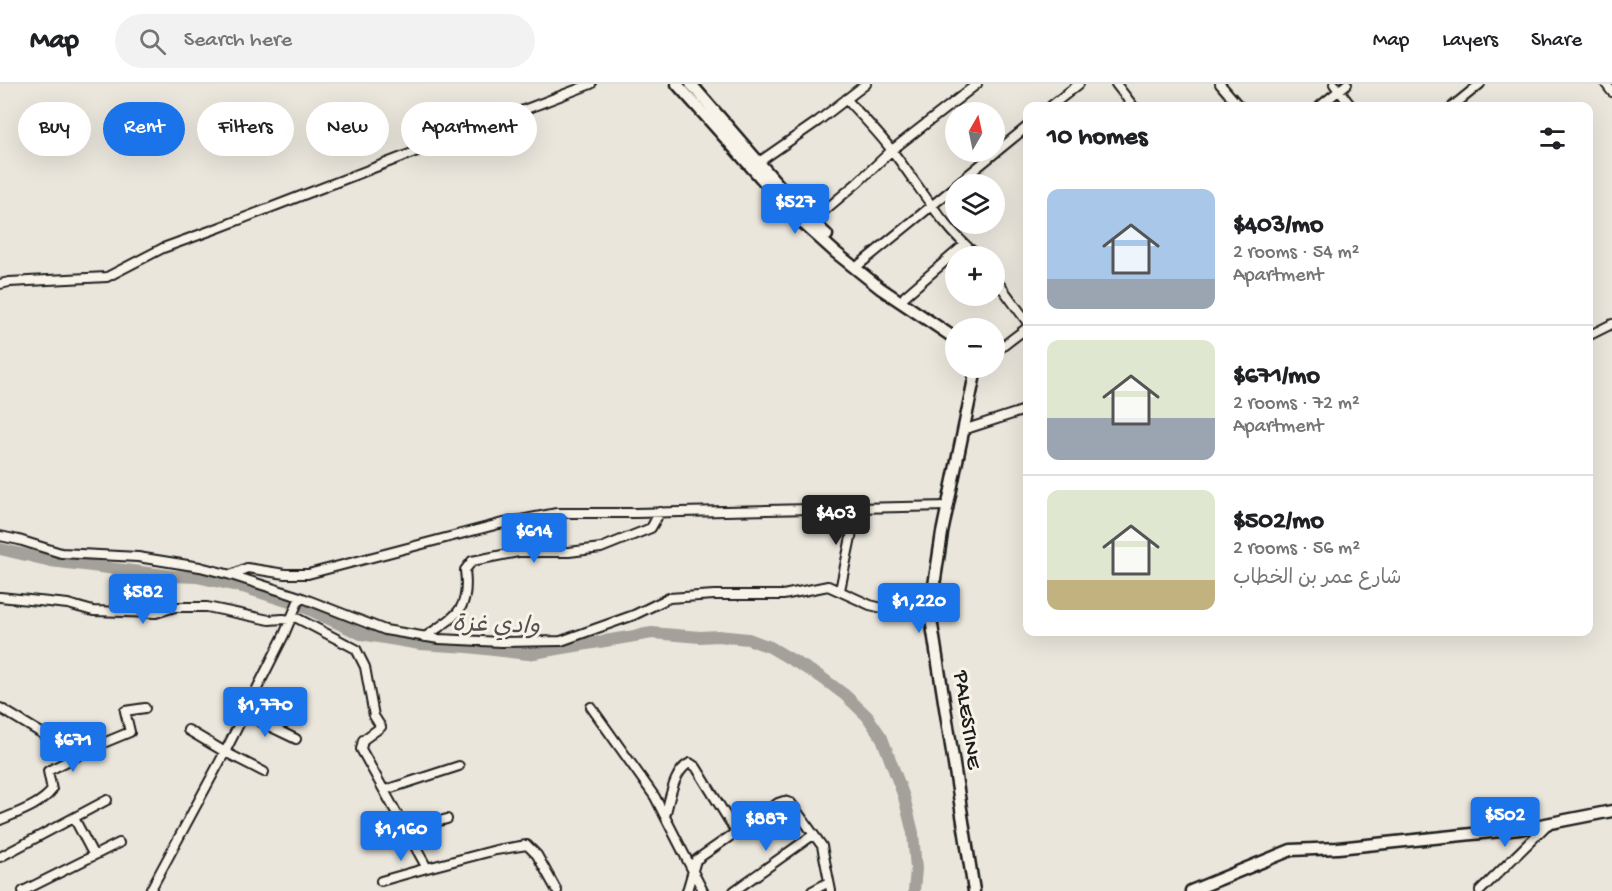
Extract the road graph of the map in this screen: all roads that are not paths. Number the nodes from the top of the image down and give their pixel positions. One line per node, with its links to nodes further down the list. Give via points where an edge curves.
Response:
1 (591, 84): 30 (street, via 163,248 106,277)
2 (677, 84): 37 (street, via 794,215 880,288)
3 (691, 84): 23 (street)
4 (866, 84): 14 (street)
5 (977, 84): 22 (street)
6 (1079, 84): 15 (street)
7 (1116, 84): 16 (street)
8 (1220, 84): 17 (street)
9 (1347, 84): 12 (street)
10 (1480, 84): 20 (street)
11 (1606, 84): 13 (street)
12 (1337, 87): 18 (street); 19 (street)
13 (1612, 92)
14 (846, 99): 22 (street); 23 (street)
15 (1057, 102)
16 (1130, 102)
17 (1236, 102)
18 (1324, 102)
19 (1348, 102)
20 (1458, 102)
21 (1023, 130): 24 (street)
22 (892, 150): 26 (street); 27 (street)
23 (759, 162): 27 (street)
24 (969, 174)
25 (945, 195): 26 (street)
26 (932, 206): 28 (street); 29 (street)
27 (812, 221): 29 (street)
28 (964, 245): 32 (street)
29 (860, 264): 32 (street)
30 (0, 284)
31 (1005, 293): 33 (street)
32 (905, 296): 35 (street)
33 (1023, 318)
34 (1612, 324): 38 (street)
35 (945, 326)
36 (1023, 329): 39 (street)
37 (945, 332)
38 (1593, 334)
39 (1005, 344)
40 (973, 378): 42 (street, PALESTINE)
41 (1023, 411): 42 (street)
42 (963, 430): 43 (street, PALESTINE)
43 (948, 506): 44 (street); 50 (street, PALESTINE)
44 (857, 508): 45 (street); 48 (street)
45 (660, 512): 47 (street, via 557,513 499,524 308,574 247,568); 52 (street, via 651,528 601,548 518,552 472,561 465,570 467,586 460,612)
46 (0, 536): 47 (street, via 61,554 138,557)
47 (231, 575): 51 (street)
48 (840, 590)
49 (0, 597): 51 (street, via 68,604 93,611 156,613 176,606 207,607 269,620 283,619)
50 (931, 605): 52 (street, via 894,611 828,586 783,595 669,598 634,615 561,640 502,642); 89 (street, PALESTINE)
51 (295, 609): 52 (street); 56 (street); 63 (street, via 356,649 365,668 374,716 381,727 363,740 360,749)
52 (425, 637)
53 (591, 707): 66 (street)
54 (0, 708): 60 (street, via 68,749)
55 (145, 708): 60 (street, via 125,711 130,732)
56 (244, 714): 58 (street); 59 (street)
57 (188, 730): 59 (street)
58 (296, 739)
59 (225, 752): 62 (street); 82 (street)
60 (74, 758): 68 (street, via 48,771 52,790 48,795)
61 (459, 766): 63 (street)
62 (264, 772)
63 (385, 790): 71 (street)
64 (107, 800): 67 (street)
65 (1612, 811): 70 (street)
66 (665, 816): 72 (street, via 677,777 683,766 690,764 696,767); 78 (street)
67 (74, 818): 75 (street); 76 (street)
68 (0, 819)
69 (447, 819): 71 (street)
70 (1549, 824): 90 (street, via 1291,850); 91 (street)
71 (407, 830): 77 (street)
72 (736, 832): 73 (street, via 784,801 791,803); 78 (street, via 700,855)
73 (813, 835): 80 (street, via 822,846); 86 (street)
74 (119, 843): 75 (street)
75 (93, 854): 81 (street)
76 (0, 857)
77 (427, 868): 79 (street); 83 (street, via 527,845)
78 (692, 869): 84 (street); 85 (street)
79 (381, 881)
80 (829, 882): 87 (street); 88 (street)
81 (23, 891)
82 (150, 891)
83 (557, 891)
84 (687, 891)
85 (704, 891)
86 (734, 891)
87 (812, 891)
88 (831, 891)
89 (974, 891)
90 (1191, 891)
91 (1480, 891)

